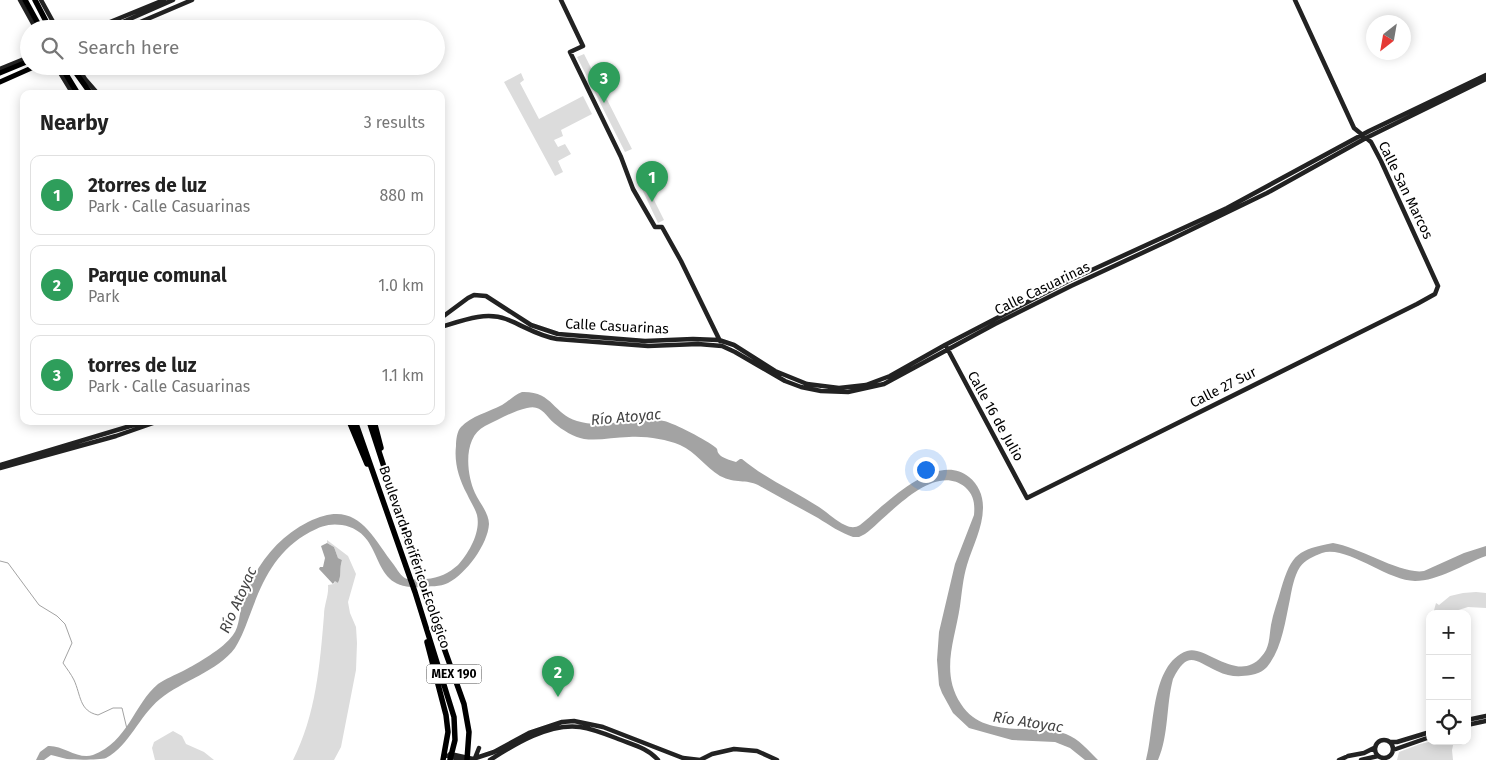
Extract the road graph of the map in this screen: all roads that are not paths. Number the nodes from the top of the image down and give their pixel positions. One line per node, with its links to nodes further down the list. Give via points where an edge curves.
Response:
1 (20, 0): 11 (main road)
2 (25, 0): 12 (highway)
3 (35, 0): 13 (highway)
4 (41, 0): 14 (main road)
5 (164, 0): 10 (main road)
6 (173, 0): 10 (main road)
7 (192, 0): 18 (main road)
8 (561, 0): 41 (main road, via 583,46 570,52 633,188 655,227 662,227)
9 (1295, 0): 35 (main road, Calle San Marcos, via 1354,128)
10 (126, 18): 15 (main road); 16 (main road); 17 (main road)
11 (31, 20)
12 (36, 20)
13 (45, 20)
14 (51, 20)
15 (120, 20)
16 (120, 20)
17 (123, 20)
18 (145, 20)
19 (20, 61): 21 (main road)
20 (20, 65): 22 (main road)
21 (0, 69)
22 (0, 73)
23 (20, 73): 30 (main road)
24 (62, 75): 31 (main road)
25 (64, 75): 32 (highway)
26 (77, 75): 33 (highway)
27 (83, 75): 34 (main road)
28 (1486, 75): 35 (main road)
29 (1486, 79): 35 (main road)
30 (0, 82)
31 (71, 90)
32 (75, 90)
33 (88, 90)
34 (95, 90)
35 (1364, 137): 36 (main road, Calle San Marcos, via 1371,142 1381,160); 43 (main road, Calle Casuarinas, via 1267,193)
36 (1438, 286): 53 (main road, Calle 27 Sur, via 1436,293 1417,304)
37 (445, 315): 38 (main road, Calle Casuarinas, via 468,298 479,295 494,300)
38 (531, 324): 40 (main road, via 530,328); 41 (main road, Calle Casuarinas, via 558,334 594,338)
39 (445, 326): 40 (main road, Calle Casuarinas, via 494,316)
40 (525, 328): 42 (main road, Calle Casuarinas, via 557,339 653,346)
41 (719, 340): 42 (main road); 43 (main road, Calle Casuarinas, via 734,345 795,380 814,386 839,388 878,381)
42 (722, 346): 43 (main road, Calle Casuarinas, via 794,385 838,392 884,384)
43 (946, 347): 53 (main road, Calle 16 de Julio)
44 (134, 425): 50 (main road)
45 (148, 425): 50 (main road)
46 (350, 425): 52 (highway)
47 (357, 425): 52 (highway, Boulevard Periférico Ecológico)
48 (370, 425): 51 (highway, Boulevard Periférico Ecológico)
49 (375, 425): 51 (highway)
50 (0, 466)
51 (388, 476): 73 (highway, Boulevard Periférico Ecológico / MEX 190, via 467,718)
52 (376, 481): 54 (highway, Boulevard Periférico Ecológico / MEX 190)
53 (1027, 498)
54 (428, 635): 69 (highway, via 429,654 446,715); 69 (highway, Boulevard Periférico Ecológico / MEX 190, via 454,717 455,740)
55 (1486, 716): 56 (main road)
56 (1471, 719)
57 (1486, 721): 58 (main road)
58 (1471, 724)
59 (603, 727): 61 (main road, via 600,730); 62 (main road, via 562,722); 68 (main road)
60 (1426, 733): 64 (main road)
61 (608, 735): 62 (main road, via 580,727 564,727); 76 (main road, via 648,751)
62 (530, 736): 71 (main road)
63 (1426, 738): 67 (main road)
64 (1390, 742): 66 (main road, via 1381,740); 67 (main road)
65 (480, 748): 73 (main road)
66 (1374, 748): 70 (main road); 80 (main road)
67 (1393, 750): 72 (main road)
68 (666, 751): 77 (main road); 78 (main road)
69 (447, 756): 73 (main road); 75 (main road)
70 (1378, 756): 74 (main road); 81 (main road)
71 (491, 757): 73 (main road)
72 (1391, 758): 74 (main road)
73 (474, 759)
74 (1385, 759)
75 (462, 760)
76 (658, 760)
77 (670, 760)
78 (700, 760): 79 (main road, via 734,749 757,751)
79 (777, 760)
80 (1339, 760)
81 (1360, 760)

